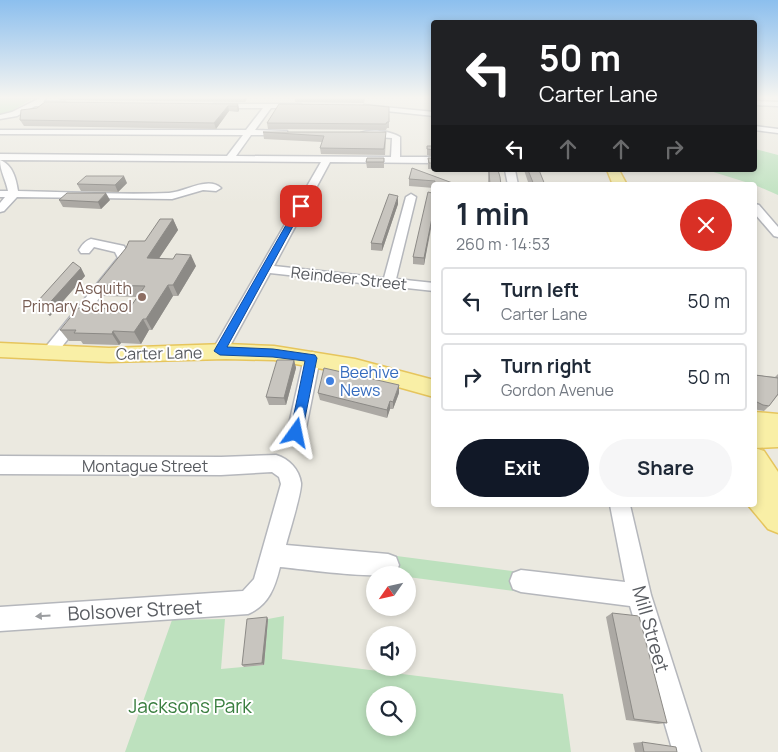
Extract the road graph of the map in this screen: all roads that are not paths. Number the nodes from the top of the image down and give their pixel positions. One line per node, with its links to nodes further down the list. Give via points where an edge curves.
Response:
1 (248, 133): 4 (street)
2 (357, 134): 6 (street, via 396,137)
3 (0, 157): 4 (street)
4 (230, 158): 5 (street)
5 (327, 159): 6 (street); 17 (street)
6 (395, 159): 7 (street)
7 (431, 160)
8 (0, 163): 11 (street, via 10,175)
9 (212, 184): 11 (street, via 172,196)
10 (0, 194): 11 (street)
11 (14, 194): 13 (street)
12 (411, 197): 18 (street)
13 (0, 209)
14 (757, 209): 15 (street)
15 (778, 234)
16 (91, 243): 22 (street, via 120,249 124,258)
17 (265, 269): 18 (street, Reindeer Street); 21 (street)
18 (389, 282): 19 (street, Reindeer Street)
19 (431, 286)
20 (0, 350): 22 (main road, Carter Lane)
21 (220, 351): 22 (main road, Carter Lane, via 144,355); 23 (main road, Carter Lane)
22 (49, 353)
23 (312, 358): 24 (main road, Carter Lane); 27 (street)
24 (431, 388)
25 (757, 422): 26 (main road)
26 (778, 424)
27 (296, 433)
28 (778, 437): 29 (main road)
29 (757, 438)
30 (0, 465): 36 (street, Montague Street, via 276,464 288,472 290,484)
31 (757, 465): 32 (main road)
32 (778, 495)
33 (757, 496): 35 (main road)
34 (620, 507): 39 (street, Mill Street)
35 (778, 520)
36 (273, 555): 37 (street); 40 (street, Bolsover Street, one-way to 40, via 264,586 248,602)
37 (388, 565)
38 (520, 581): 39 (street)
39 (640, 594): 41 (street, Mill Street)
40 (0, 619)
41 (687, 752)

